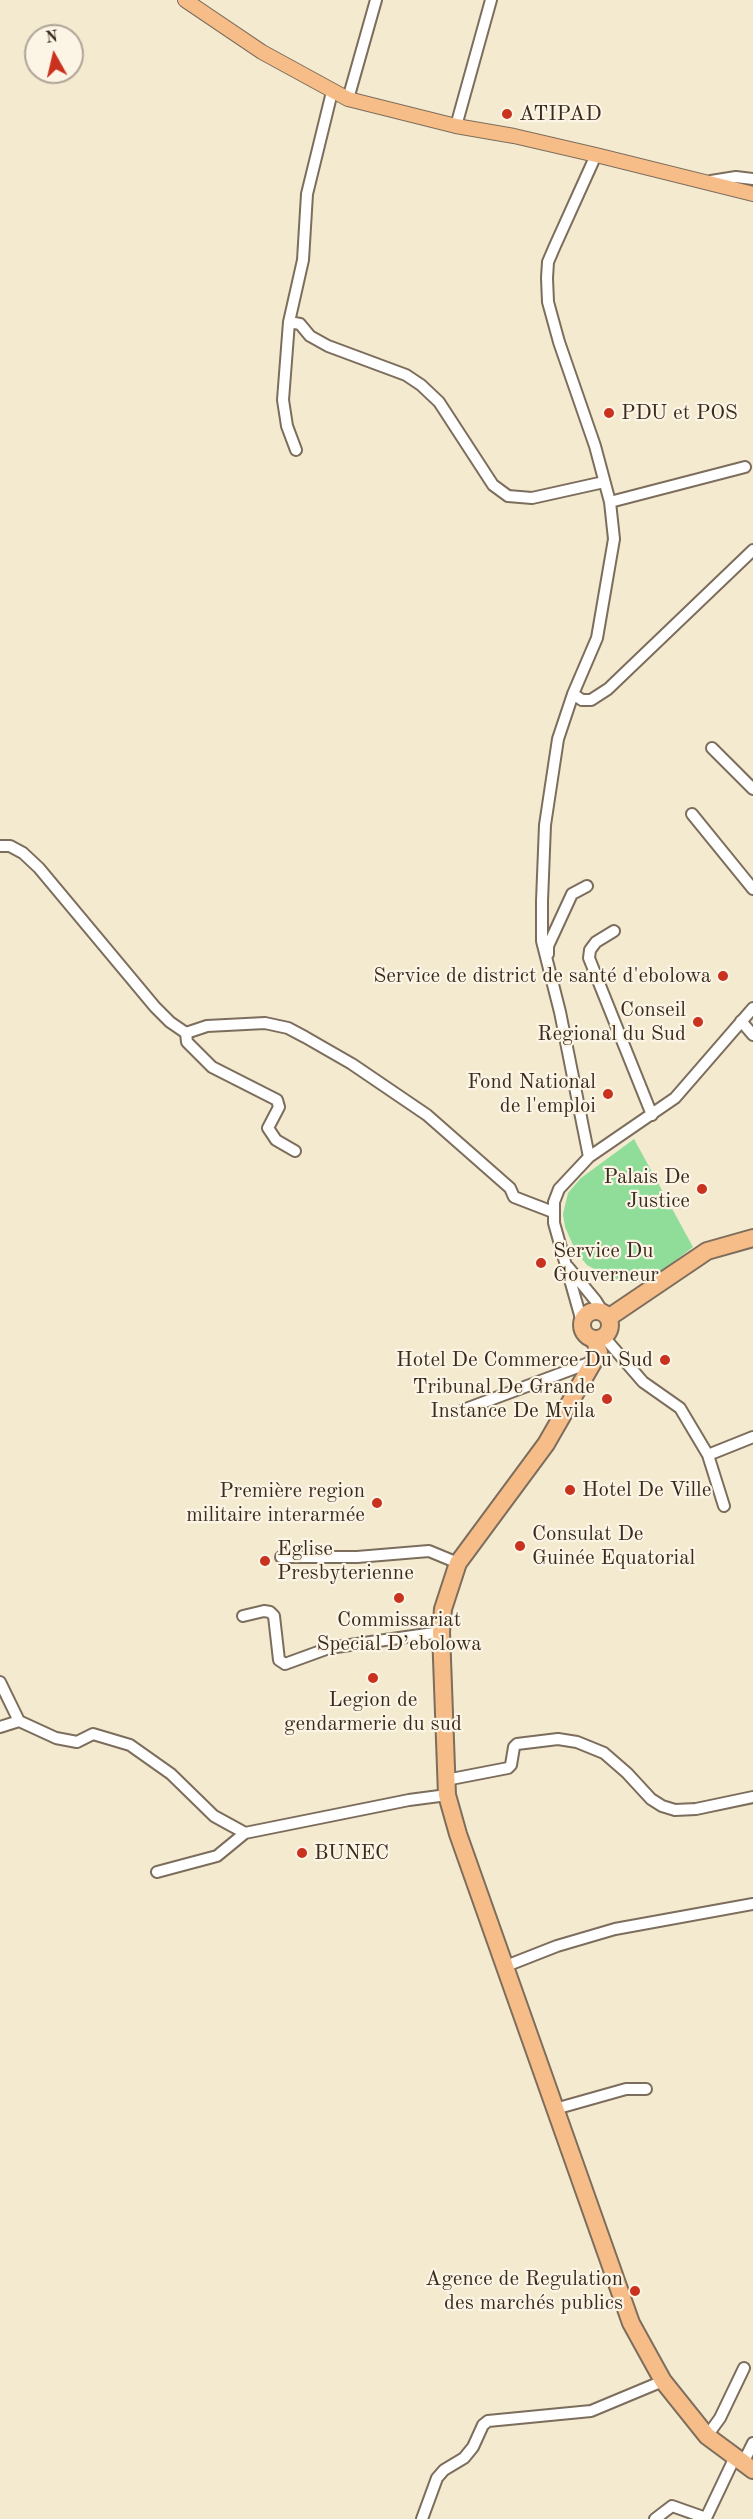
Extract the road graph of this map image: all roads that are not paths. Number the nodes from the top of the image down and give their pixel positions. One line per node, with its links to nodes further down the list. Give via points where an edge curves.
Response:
1 (185, 0): 4 (main road, via 262,52)
2 (376, 0): 5 (street)
3 (491, 0): 6 (street)
4 (332, 92): 5 (main road); 11 (street, via 307,194 303,260)
5 (348, 99): 6 (main road)
6 (456, 126): 7 (main road)
7 (596, 155): 9 (main road); 14 (street, via 548,262 547,278 548,302 559,342 596,446)
8 (753, 179): 9 (street)
9 (705, 181): 10 (main road)
10 (753, 194)
11 (289, 322): 12 (street, via 283,399); 14 (street, via 300,324 310,336 328,346 406,375 421,385 440,402 493,485 508,496 532,498)
12 (296, 450)
13 (745, 467): 15 (street)
14 (604, 482): 15 (street)
15 (610, 502): 17 (street, via 614,539 597,638)
16 (753, 550): 17 (street, via 608,688 591,700)
17 (573, 694): 25 (street, via 558,739 545,825 542,941)
18 (712, 748): 19 (street)
19 (753, 789)
20 (692, 814): 23 (street)
21 (0, 846): 28 (street, via 10,846 39,868 155,1007)
22 (587, 886): 25 (street, via 572,894 558,922 548,946)
23 (753, 889)
24 (614, 931): 30 (street, via 596,942 589,958)
25 (547, 966): 32 (street)
26 (753, 1008): 27 (street)
27 (741, 1021): 29 (street); 30 (street, via 675,1098)
28 (186, 1033): 31 (street, via 187,1042 212,1067 277,1100 279,1107 268,1128 276,1140); 33 (street, via 207,1026 251,1023 277,1025 297,1033 352,1064 427,1115 510,1188 514,1197)
29 (753, 1035)
30 (652, 1115): 32 (street)
31 (295, 1151)
32 (589, 1157): 33 (street, via 559,1189)
33 (553, 1212): 35 (street)
34 (753, 1238): 36 (highway, via 707,1251)
35 (567, 1267): 36 (street); 37 (street)
36 (606, 1316): 37 (highway, via 588,1313); 38 (highway, via 610,1328)
37 (582, 1322): 38 (highway, via 584,1333)
38 (599, 1338): 39 (highway); 42 (street, via 643,1383 680,1408)
39 (594, 1361): 40 (street); 45 (highway, via 546,1444)
40 (463, 1410)
41 (753, 1437): 42 (street)
42 (708, 1455): 43 (street)
43 (724, 1506)
44 (281, 1557): 45 (street, via 357,1557 429,1551)
45 (458, 1563): 47 (highway, via 443,1609)
46 (243, 1616): 47 (street, via 264,1611 274,1616 279,1660 285,1664 329,1648)
47 (441, 1632): 51 (highway)
48 (0, 1682): 49 (street)
49 (19, 1721): 50 (street); 53 (street, via 56,1738 77,1742 93,1734 130,1745 158,1762 214,1816)
50 (0, 1727)
51 (447, 1787): 52 (street, via 508,1768 518,1744 558,1739 604,1753 651,1799 675,1810); 53 (street, via 409,1800); 56 (highway, via 458,1834)
52 (753, 1797)
53 (245, 1833): 54 (street, via 217,1856)
54 (157, 1872)
55 (753, 1904): 56 (street, via 615,1929)
56 (506, 1966): 58 (highway)
57 (646, 2089): 58 (street, via 626,2089)
58 (555, 2109): 60 (highway, via 631,2323)
59 (744, 2368): 61 (street)
60 (663, 2381): 61 (highway); 64 (street, via 591,2411 488,2421 474,2447 437,2478)
61 (707, 2436): 63 (highway)
62 (753, 2442): 63 (street)
63 (747, 2467): 65 (street, via 706,2518 672,2506)
64 (422, 2519)
65 (655, 2519)

